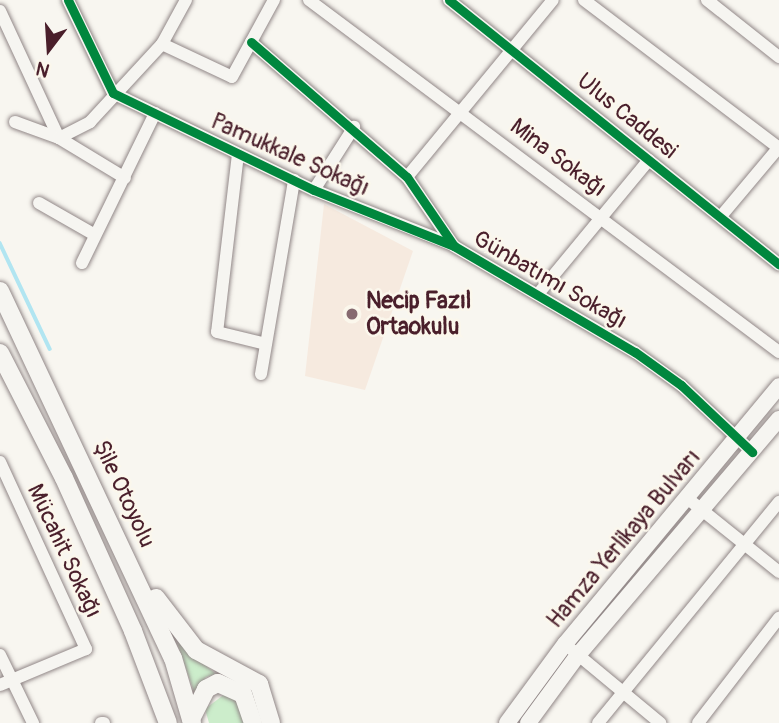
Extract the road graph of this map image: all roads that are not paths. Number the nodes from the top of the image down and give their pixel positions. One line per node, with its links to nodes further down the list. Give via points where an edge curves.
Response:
1 (186, 0): 11 (street)
2 (274, 0): 10 (street)
3 (309, 0): 15 (street, Mina Sokağı)
4 (449, 0): 12 (street, Ulus Caddesi)
5 (553, 0): 12 (street)
6 (584, 0): 20 (street)
7 (708, 0): 13 (street)
8 (73, 2): 14 (street)
9 (0, 11): 19 (street)
10 (251, 42): 11 (street, via 232,77); 18 (street, Günbatımı Sokağı)
11 (162, 44): 14 (street)
12 (515, 49): 15 (street); 22 (street, Ulus Caddesi)
13 (779, 57)
14 (113, 93): 16 (street, Pamukkale Sokağı); 19 (street, via 90,122)
15 (462, 111): 24 (street); 29 (street, Mina Sokağı)
16 (155, 113): 21 (street, Pamukkale Sokağı); 23 (street)
17 (15, 122): 19 (street)
18 (354, 127): 24 (street, Günbatımı Sokağı); 26 (street)
19 (60, 138): 23 (street)
20 (779, 147): 28 (street)
21 (239, 154): 25 (street, Pamukkale Sokağı); 36 (street, via 217,332)
22 (649, 160): 28 (street, Ulus Caddesi); 29 (street)
23 (125, 177): 30 (street)
24 (407, 177): 31 (street, Günbatımı Sokağı)
25 (294, 180): 26 (street, Pamukkale Sokağı); 36 (street)
26 (314, 190): 31 (street, Pamukkale Sokağı)
27 (39, 203): 30 (street)
28 (722, 215): 32 (street, Ulus Caddesi)
29 (602, 217): 35 (street); 37 (street, Mina Sokağı)
30 (95, 235): 33 (street)
31 (454, 246): 35 (street, Günbatımı Sokağı)
32 (778, 261)
33 (82, 263)
34 (0, 291): 49 (highway, Şile Otoyolu)
35 (538, 294): 42 (street, Günbatımı Sokağı, via 653,365)
36 (266, 344): 39 (street)
37 (779, 352)
38 (0, 353): 60 (highway, Şile Otoyolu, via 64,478 158,692)
39 (261, 374)
40 (779, 386): 42 (main road, Hamza Yerlikaya Bulvarı)
41 (779, 419): 43 (main road, Hamza Yerlikaya Bulvarı)
42 (736, 440): 43 (street, Günbatımı Sokağı); 46 (main road, Hamza Yerlikaya Bulvarı)
43 (752, 452): 48 (main road, Hamza Yerlikaya Bulvarı)
44 (0, 461): 45 (street, Mücahit Sokağı)
45 (6, 489): 56 (street, Mücahit Sokağı, via 86,649)
46 (687, 498): 48 (street); 53 (main road, Hamza Yerlikaya Bulvarı)
47 (779, 502): 50 (street)
48 (703, 510): 50 (street); 55 (main road, Hamza Yerlikaya Bulvarı)
49 (110, 522): 58 (highway, Şile Otoyolu, via 173,658); 62 (highway, via 168,618 196,650 259,684)
50 (744, 544): 51 (street); 57 (street)
51 (779, 572)
52 (779, 618): 67 (street)
53 (565, 644): 55 (street); 63 (main road, Hamza Yerlikaya Bulvarı)
54 (0, 655): 56 (street)
55 (578, 655): 57 (street); 64 (main road, Hamza Yerlikaya Bulvarı)
56 (6, 683): 59 (street)
57 (622, 692): 65 (street); 66 (street)
58 (191, 721): 61 (highway, via 206,689 218,683 243,694)
59 (33, 723)
60 (166, 723)
61 (253, 723)
62 (271, 723)
63 (507, 723)
64 (528, 723)
65 (598, 723)
66 (660, 723)
67 (698, 723)

